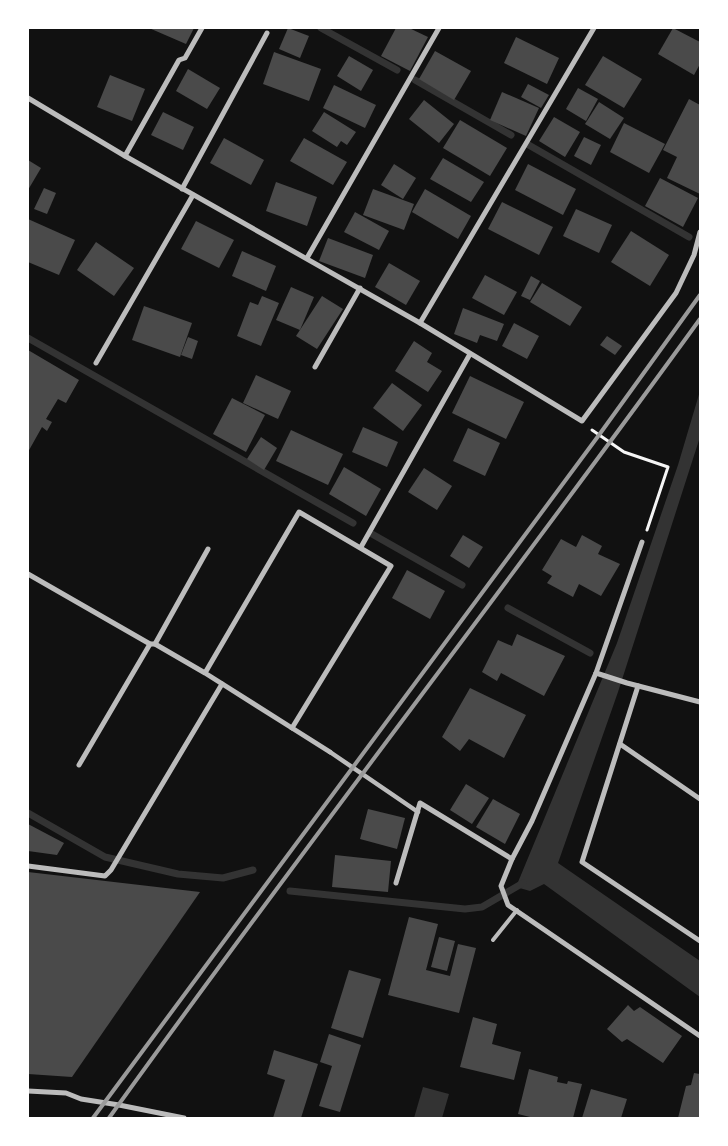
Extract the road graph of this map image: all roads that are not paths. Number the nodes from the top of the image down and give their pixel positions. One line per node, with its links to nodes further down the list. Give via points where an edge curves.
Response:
1 (202, 28): 6 (street, via 185,58 179,60)
2 (439, 28): 10 (street)
3 (594, 28): 12 (street)
4 (267, 33): 7 (street)
5 (28, 98): 6 (street)
6 (125, 156): 7 (street)
7 (182, 189): 8 (street)
8 (193, 194): 10 (street); 14 (street)
9 (700, 232): 13 (street, via 676,293 582,421)
10 (307, 258): 11 (street)
11 (360, 288): 12 (street); 15 (street)
12 (420, 323): 13 (street)
13 (470, 354): 17 (street)
14 (96, 363)
15 (315, 367)
16 (642, 542): 22 (street)
17 (361, 547): 21 (street, via 299,512); 26 (street, via 391,566)
18 (208, 549): 20 (street)
19 (28, 574): 20 (street)
20 (153, 644): 21 (street); 29 (street)
21 (205, 673): 23 (street)
22 (596, 673): 24 (street); 32 (street, via 532,822)
23 (222, 684): 26 (street); 33 (street, via 105,876)
24 (638, 686): 25 (street); 27 (street)
25 (700, 702)
26 (292, 728): 28 (street)
27 (620, 744): 30 (street); 37 (street, via 582,862)
28 (330, 752): 31 (street)
29 (79, 765)
30 (700, 799)
31 (418, 812): 32 (street, via 420,803); 34 (street)
32 (512, 859): 35 (street, via 501,886 508,905)
33 (28, 866)
34 (396, 884)
35 (517, 910): 36 (lane); 38 (street)
36 (493, 940)
37 (700, 942)
38 (700, 1036)
39 (28, 1091): 40 (street, via 66,1093 81,1099)
40 (184, 1118)

